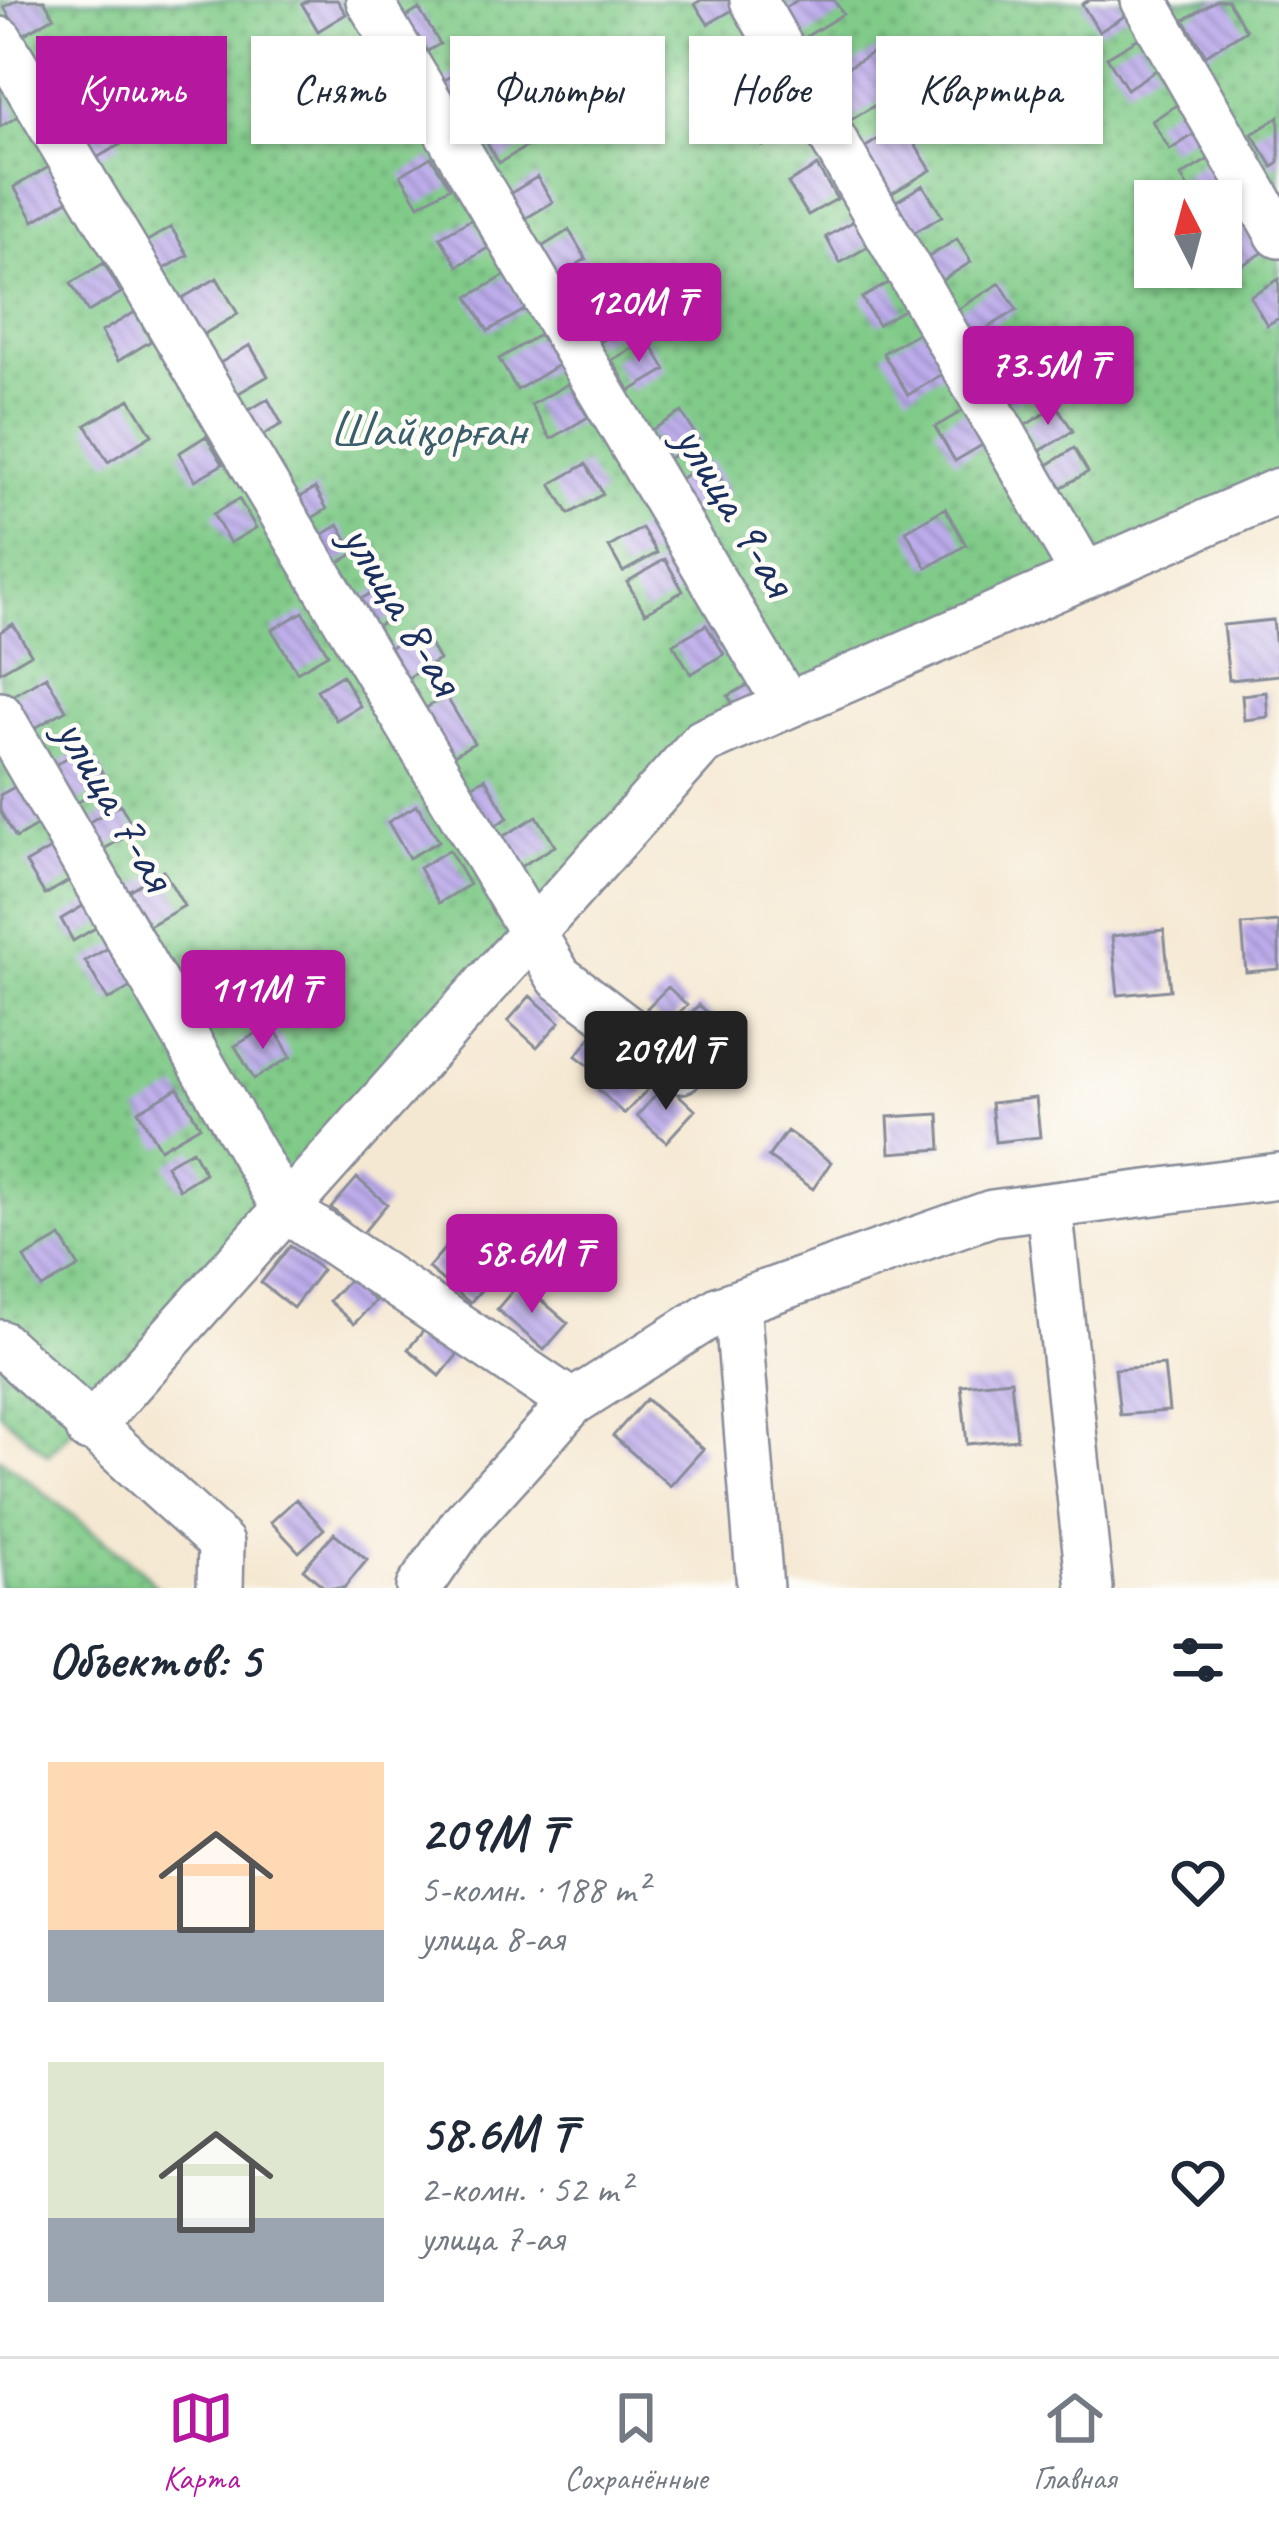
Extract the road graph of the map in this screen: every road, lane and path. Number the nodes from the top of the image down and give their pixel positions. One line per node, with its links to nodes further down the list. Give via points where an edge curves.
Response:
1 (369, 0): 8 (street, улица 9-ая)
2 (752, 0): 7 (street)
3 (1144, 0): 5 (street)
4 (0, 40): 10 (street, улица 8-ая)
5 (1279, 235)
6 (1279, 491): 7 (street)
7 (1085, 576): 8 (street)
8 (787, 705): 10 (street, via 703,742)
9 (0, 715): 14 (street, улица 7-ая)
10 (531, 934): 11 (street, улица 8-ая, via 559,977); 14 (street)
11 (681, 1070)
12 (1279, 1176): 13 (street)
13 (1049, 1206): 15 (street, via 992,1213); 22 (street)
14 (285, 1209): 17 (street, улица 7-ая); 18 (street)
15 (737, 1304): 17 (street); 21 (street)
16 (0, 1343): 18 (street)
17 (572, 1403): 20 (street, via 464,1523)
18 (89, 1429): 19 (street, via 221,1543)
19 (220, 1588)
20 (418, 1588)
21 (760, 1588)
22 (1090, 1588)

